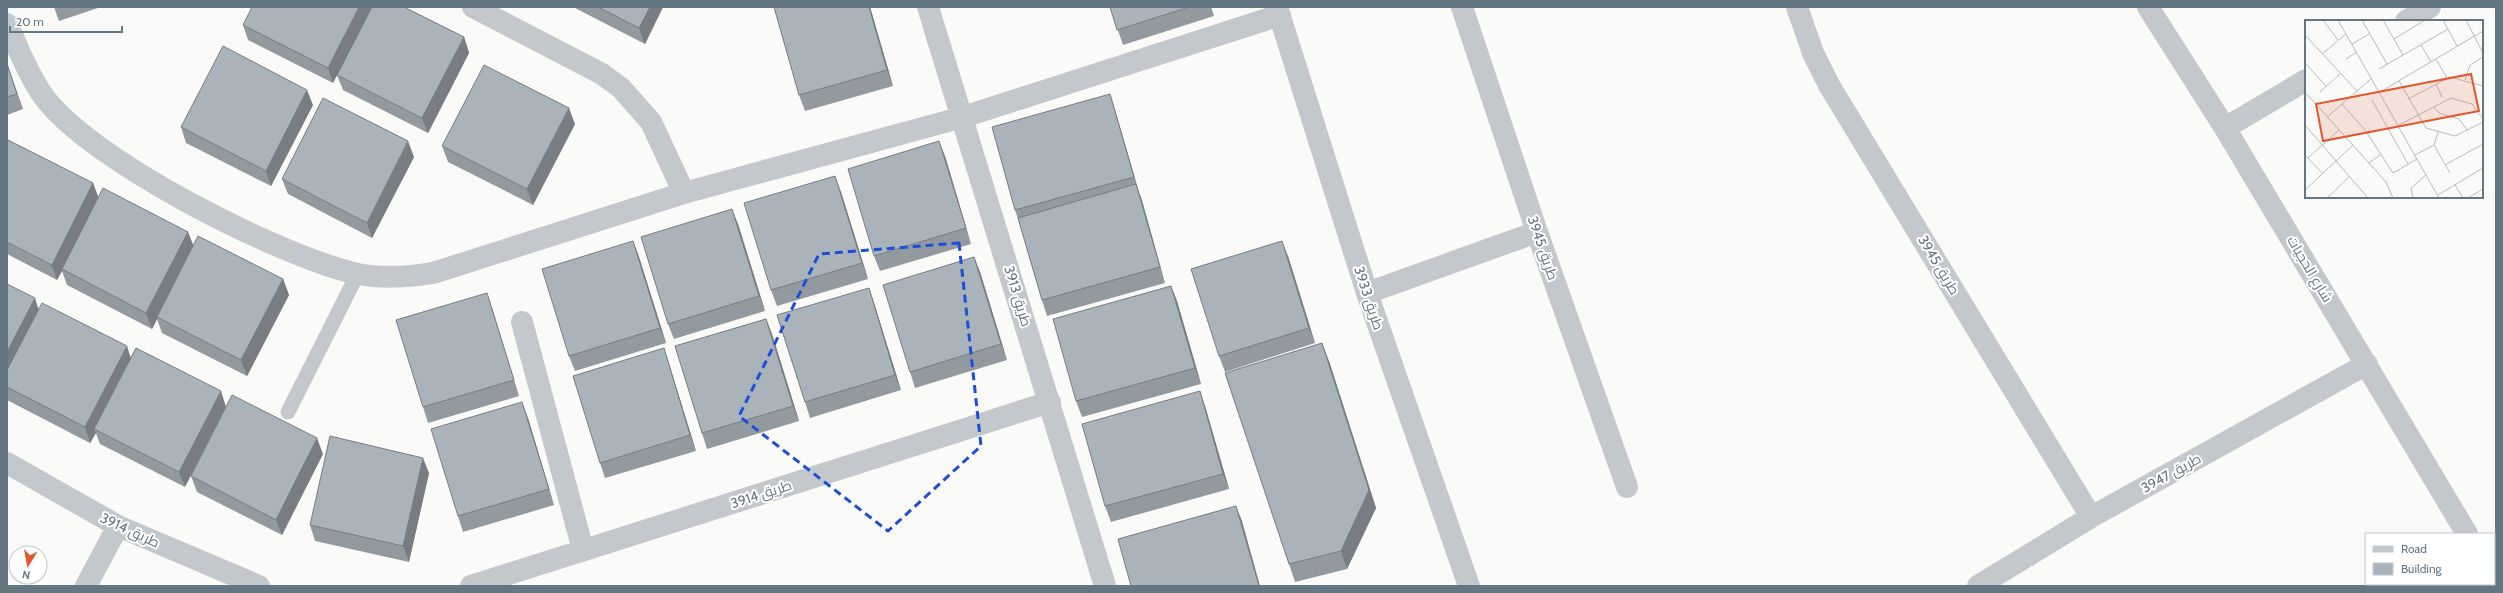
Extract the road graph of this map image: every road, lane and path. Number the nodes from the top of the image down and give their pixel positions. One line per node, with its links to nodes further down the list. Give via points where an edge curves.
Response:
1 (473, 7): 13 (street, via 602,74 621,88 651,122)
2 (928, 7): 11 (street, طريق 3913)
3 (1462, 7): 14 (street, طريق 3945)
4 (1798, 7): 23 (street, طريق 3945, via 1813,53 1829,85)
5 (2148, 7): 12 (street, شارع الحجيات)
6 (2430, 7): 8 (street)
7 (1278, 11): 11 (street); 16 (street, طريق 3933)
8 (2408, 20)
9 (7, 24): 15 (street, via 42,95 79,134 143,176 244,230 301,255)
10 (2305, 81): 12 (street)
11 (963, 117): 13 (street); 19 (street, طريق 3913)
12 (2225, 128): 18 (street, شارع الحجيات)
13 (684, 193): 15 (street, via 433,274 395,278)
14 (1537, 232): 16 (street); 22 (street, طريق 3945)
15 (358, 274): 20 (lane)
16 (1367, 293): 31 (street, طريق 3933)
17 (522, 322): 26 (street)
18 (2366, 364): 23 (street, طريق 3947); 25 (street, شارع الحجيات)
19 (1050, 402): 26 (street, طريق 3914); 30 (street, طريق 3913)
20 (288, 412)
21 (7, 463): 24 (street, طريق 3914)
22 (1628, 487)
23 (2091, 517): 32 (street, طريق 3947)
24 (118, 526): 27 (street); 28 (street, طريق 3914)
25 (2466, 533)
26 (583, 550): 29 (street, طريق 3914)
27 (86, 586)
28 (259, 586)
29 (471, 586)
30 (1105, 586)
31 (1469, 586)
32 (1978, 586)

